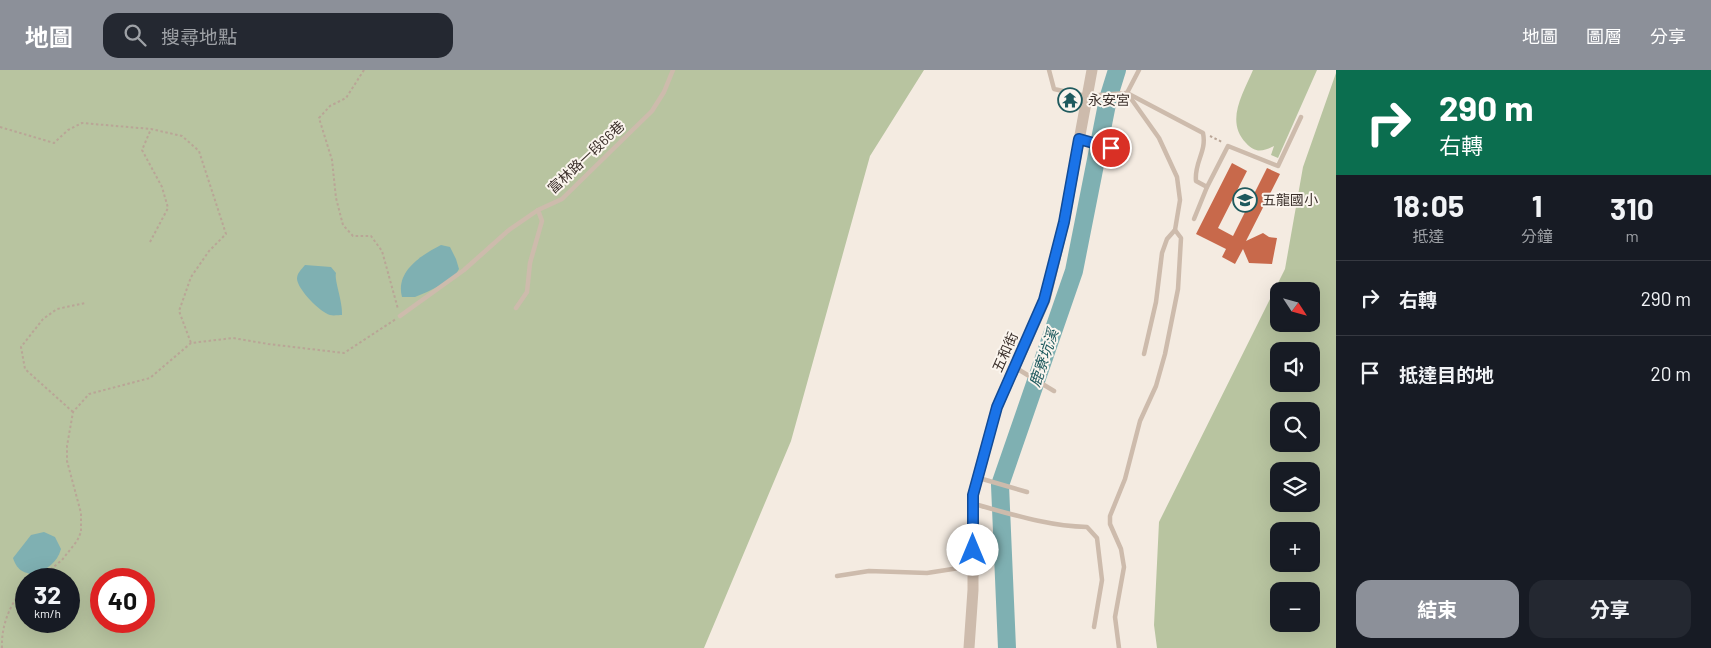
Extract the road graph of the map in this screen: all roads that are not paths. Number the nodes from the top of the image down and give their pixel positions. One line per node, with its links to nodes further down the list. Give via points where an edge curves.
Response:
1 (673, 70): 11 (lane, 富林路一段66巷, via 652,111 562,199)
2 (1049, 70): 6 (lane, via 1054,89)
3 (1092, 70): 6 (street, 五和街)
4 (1139, 70): 5 (lane)
5 (1127, 93): 6 (lane); 10 (lane, via 1203,133 1205,143 1195,171 1196,181); 13 (lane, via 1159,138 1177,177 1180,200)
6 (1086, 96): 8 (street, 五和街)
7 (1301, 117): 10 (lane, via 1278,166 1228,146)
8 (1079, 139): 9 (lane); 17 (street, 五和街, via 1064,222 1044,300)
9 (1127, 152)
10 (1207, 188): 12 (lane)
11 (538, 210): 14 (lane, via 542,221 530,263 527,292); 15 (lane, 富林路一段66巷, via 464,270)
12 (1194, 219)
13 (1176, 230): 16 (lane, via 1167,239 1162,253 1156,302); 26 (lane, via 1180,238 1178,288 1165,354 1156,386 1140,421 1126,479 1110,516 1124,567 1115,617)
14 (516, 308)
15 (400, 316)
16 (1144, 354)
17 (1015, 368): 18 (lane); 19 (street, 五和街, via 997,407)
18 (1054, 391)
19 (978, 478): 20 (lane); 22 (street, 五和街, via 973,495)
20 (1027, 492)
21 (974, 504): 24 (lane, via 1029,519 1087,527 1098,538 1102,580)
22 (973, 566): 23 (lane, via 927,573 869,571); 25 (street, 五和街)
23 (837, 576)
24 (1094, 627)
25 (969, 648)
26 (1119, 648)

